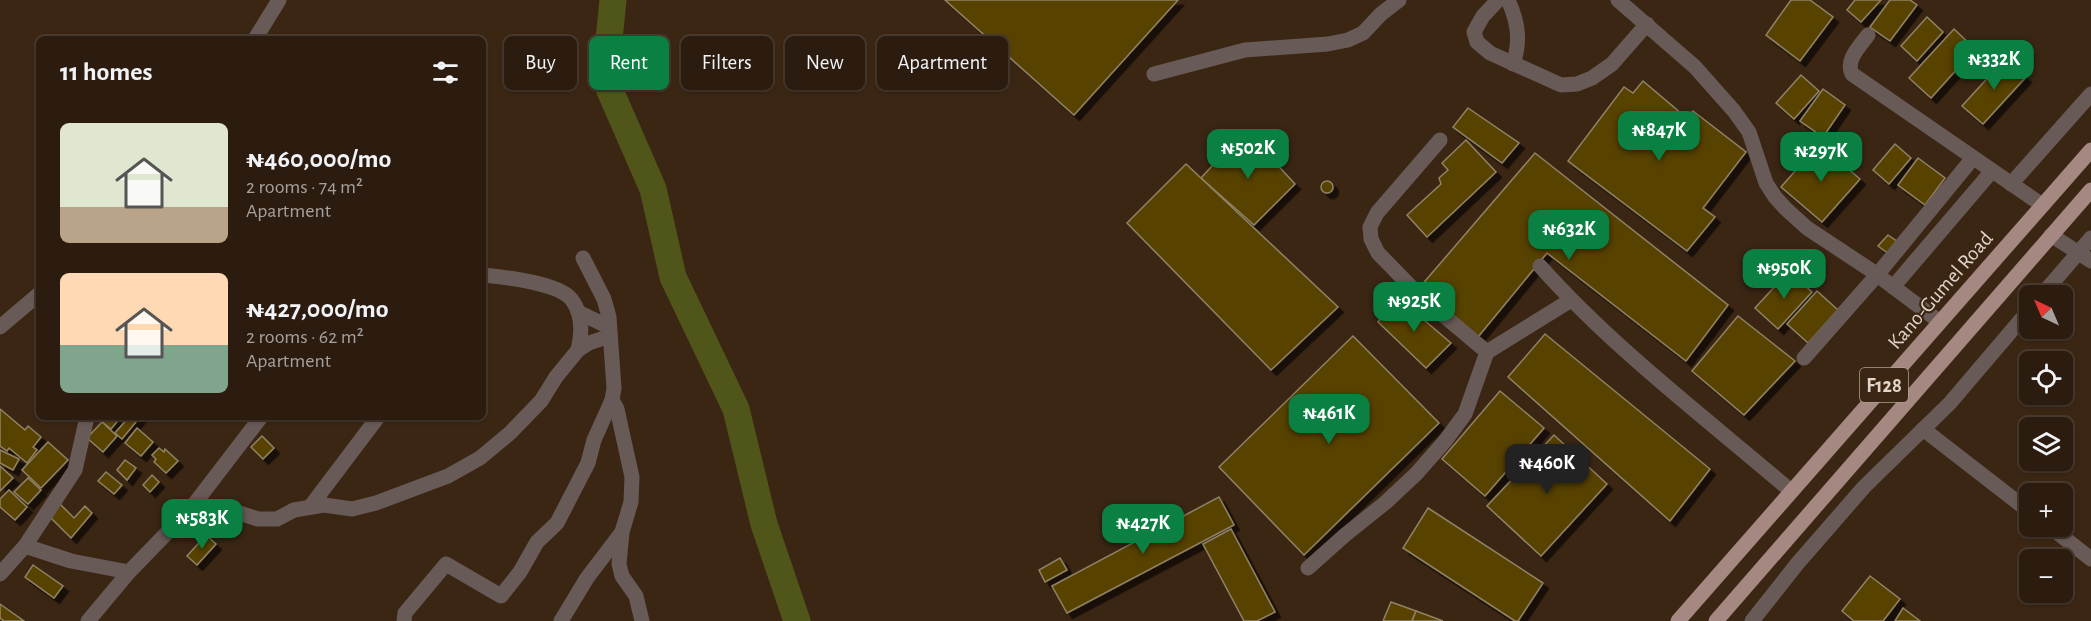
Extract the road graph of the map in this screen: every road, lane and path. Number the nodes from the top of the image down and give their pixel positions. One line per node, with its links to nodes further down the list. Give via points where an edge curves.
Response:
1 (279, 0): 9 (street)
2 (1399, 0): 11 (street, via 1363,33 1348,40 1245,50)
3 (1498, 0): 10 (street, via 1483,16 1474,35 1480,46)
4 (1508, 0): 10 (street, via 1519,38)
5 (1618, 0): 6 (street)
6 (1638, 6): 7 (street)
7 (1647, 24): 10 (street, via 1612,64 1577,84 1561,85); 26 (street, via 1695,67 1734,111 1749,132 1774,197 1807,228)
8 (1868, 35): 15 (street, via 1850,60 1852,74)
9 (257, 36)
10 (1513, 64)
11 (1154, 74)
12 (2091, 94): 17 (street)
13 (1440, 140): 39 (street, via 1377,213 1370,227 1371,239 1378,253 1418,294)
14 (2091, 150): 19 (main road, Kano-Gumel Road / F128)
15 (1973, 158): 16 (street); 26 (street)
16 (1992, 171): 17 (street); 28 (street)
17 (2011, 184): 19 (street)
18 (2091, 189): 20 (main road, F128)
19 (2042, 205): 31 (main road, Kano-Gumel Road / F128)
20 (2051, 235): 22 (street); 35 (main road, F128)
21 (2091, 238): 22 (street)
22 (2085, 256): 27 (street)
23 (583, 258): 37 (street, via 604,299)
24 (1540, 266): 30 (street)
25 (486, 275): 32 (street, via 509,277 559,291 572,299)
26 (1877, 275): 28 (street); 40 (street)
27 (2053, 285)
28 (1893, 287): 33 (street)
29 (36, 297): 36 (street)
30 (1571, 300): 39 (street); 46 (street)
31 (1956, 305): 33 (main road, Kano-Gumel Road / F128); 35 (main road)
32 (578, 312): 37 (street); 38 (street)
33 (1940, 322): 46 (main road, Kano-Gumel Road / F128)
34 (2019, 322): 45 (street)
35 (1975, 325): 62 (main road, F128)
36 (0, 327)
37 (610, 332): 38 (street); 41 (street)
38 (578, 351): 49 (street, via 541,401 510,433 448,476 352,509)
39 (1487, 352): 54 (street, via 1465,414 1445,441 1385,503)
40 (1804, 358)
41 (612, 400): 50 (street, via 632,477 631,502); 58 (street, via 588,462 557,523 537,542 501,596 446,564 405,613)
42 (86, 420): 52 (street, via 75,470)
43 (259, 420): 48 (street)
44 (376, 420): 49 (street)
45 (1923, 429): 47 (street); 63 (street, via 1864,487)
46 (1791, 491): 61 (main road, Kano-Gumel Road / F128)
47 (2019, 503)
48 (192, 507): 49 (street, via 230,510 258,519 277,519); 55 (street)
49 (310, 507)
50 (622, 532): 59 (street); 60 (street, via 619,564 636,596)
51 (2063, 537): 53 (street)
52 (25, 546): 55 (street, via 71,561); 56 (street)
53 (2091, 559)
54 (1308, 568)
55 (129, 572): 57 (street)
56 (0, 574)
57 (88, 621)
58 (404, 621)
59 (561, 621)
60 (642, 621)
61 (1678, 621)
62 (1716, 621)
63 (1752, 621)

